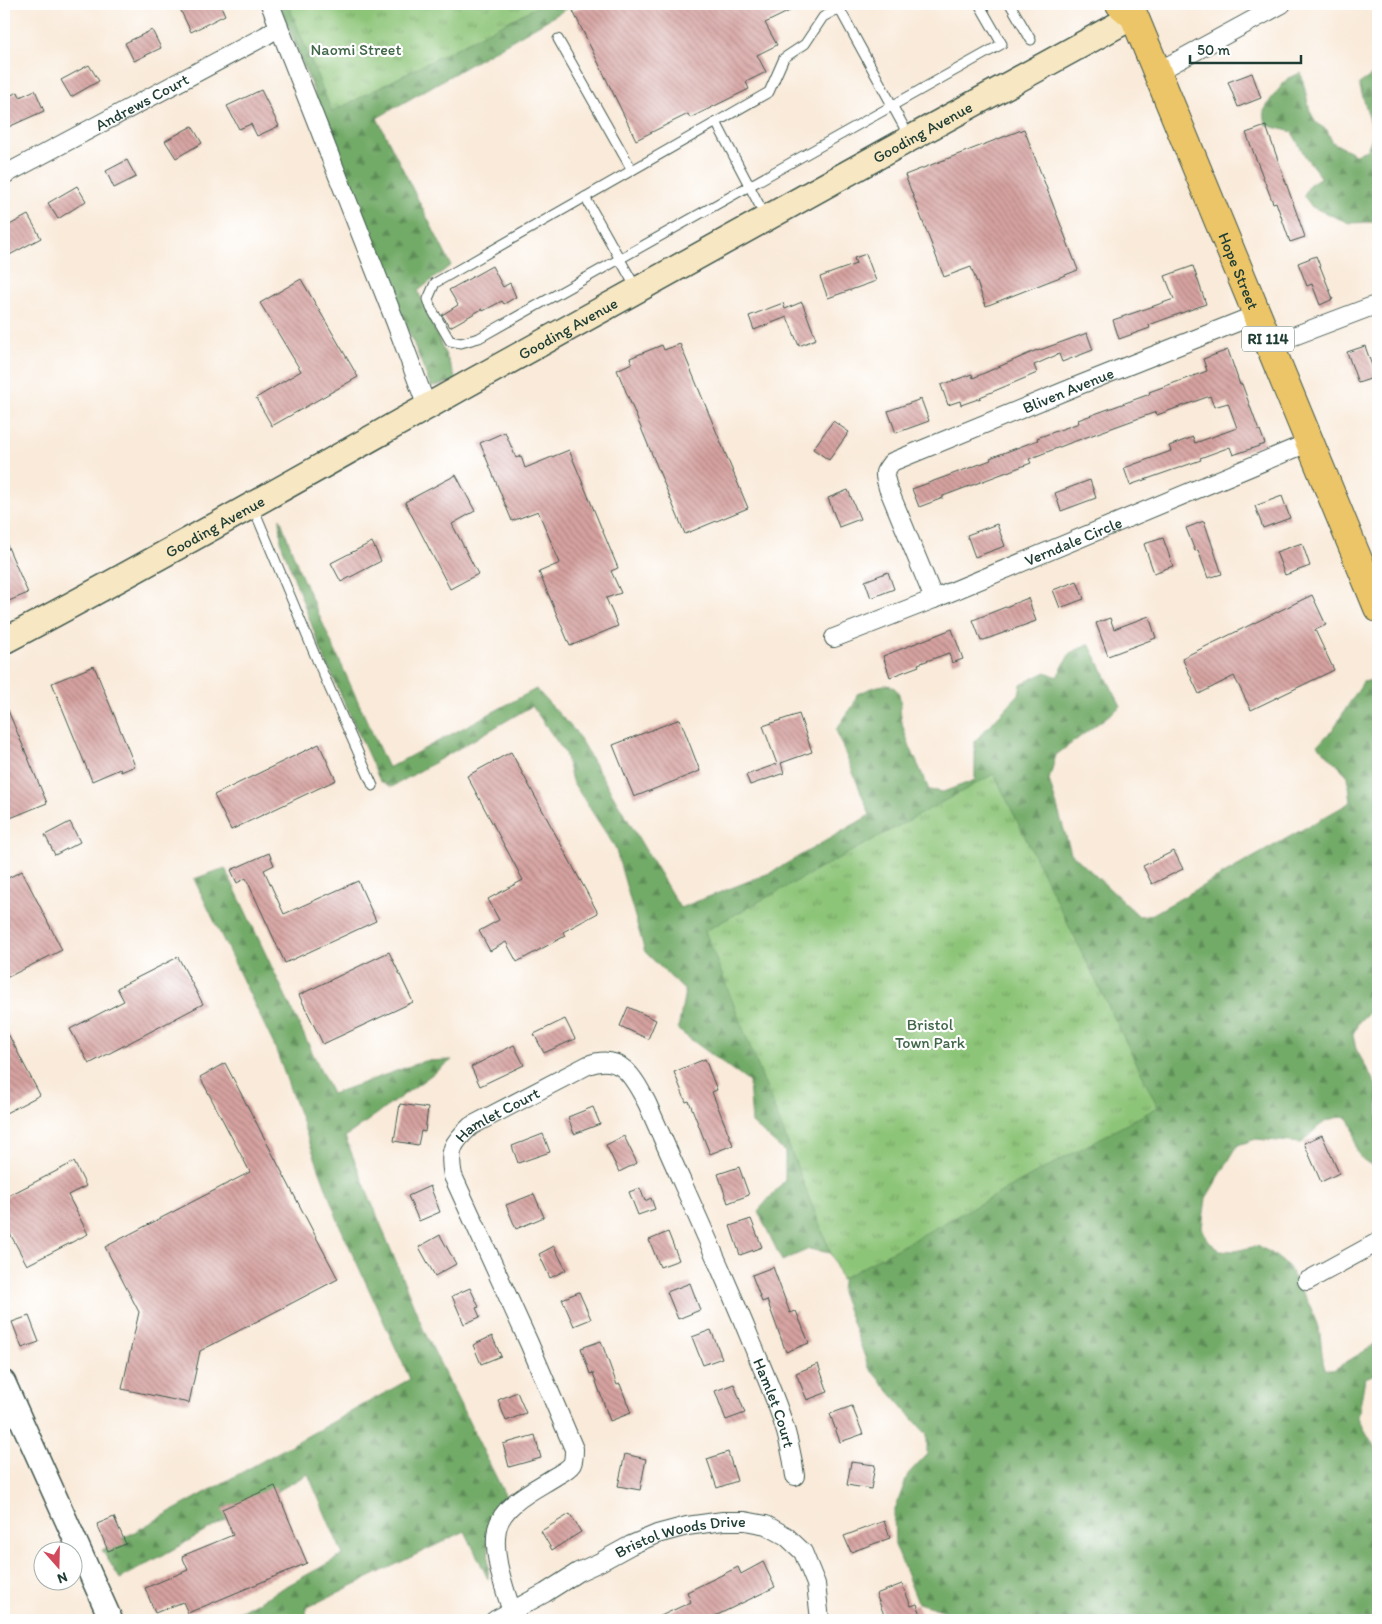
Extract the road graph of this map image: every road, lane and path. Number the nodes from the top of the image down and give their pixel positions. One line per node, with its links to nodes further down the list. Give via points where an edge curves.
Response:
1 (270, 4): 7 (street)
2 (980, 4): 11 (lane, via 1002,44)
3 (1010, 4): 9 (lane)
4 (1282, 4): 10 (street)
5 (843, 6): 11 (lane); 12 (lane, via 823,17 805,44 784,58 769,92)
6 (1130, 8): 10 (main road, Hope Street / RI 114); 13 (main road, Gooding Avenue)
7 (279, 27): 15 (street, Andrews Court); 24 (street)
8 (558, 38): 14 (lane)
9 (1031, 40)
10 (1157, 72): 22 (main road, Hope Street / RI 114)
11 (893, 105): 13 (lane); 16 (lane)
12 (716, 122): 14 (lane); 16 (lane)
13 (910, 138): 18 (main road, Gooding Avenue)
14 (632, 170): 17 (lane)
15 (4, 175)
16 (750, 186): 18 (lane); 19 (lane)
17 (585, 197): 19 (lane); 19 (lane, via 435,283 428,299 431,308 450,341 461,343 479,338)
18 (766, 218): 20 (main road, Gooding Avenue)
19 (619, 259): 20 (lane)
20 (637, 290): 24 (main road, Gooding Avenue)
21 (1378, 304): 23 (street)
22 (1258, 314): 23 (main road, Hope Street / RI 114); 27 (street, Bliven Avenue, via 897,459 885,469 888,488)
23 (1270, 345): 25 (main road, Hope Street / RI 114)
24 (427, 407): 26 (main road, Gooding Avenue)
25 (1310, 442): 27 (street, Verndale Circle); 28 (main road, Hope Street / RI 114)
26 (252, 505): 30 (main road, Gooding Avenue); 31 (lane)
27 (934, 599): 29 (street, Verndale Circle)
28 (1378, 608)
29 (834, 638)
30 (4, 641)
31 (373, 786)
32 (1378, 1242): 33 (street)
33 (1307, 1281)
34 (4, 1382): 37 (street)
35 (795, 1476): 36 (street, Hamlet Court, via 776,1398 647,1103 631,1075 618,1064 599,1061 588,1065 471,1126 459,1137 451,1152 453,1176 574,1449 572,1464 565,1471 525,1496 502,1517 498,1528 497,1556)
36 (512, 1612): 38 (street, Bristol Woods Drive); 39 (street, Bristol Woods Drive, via 578,1572 657,1534 687,1526 745,1521 773,1528 803,1552 816,1584)
37 (111, 1620)
38 (495, 1620)
39 (820, 1620)

